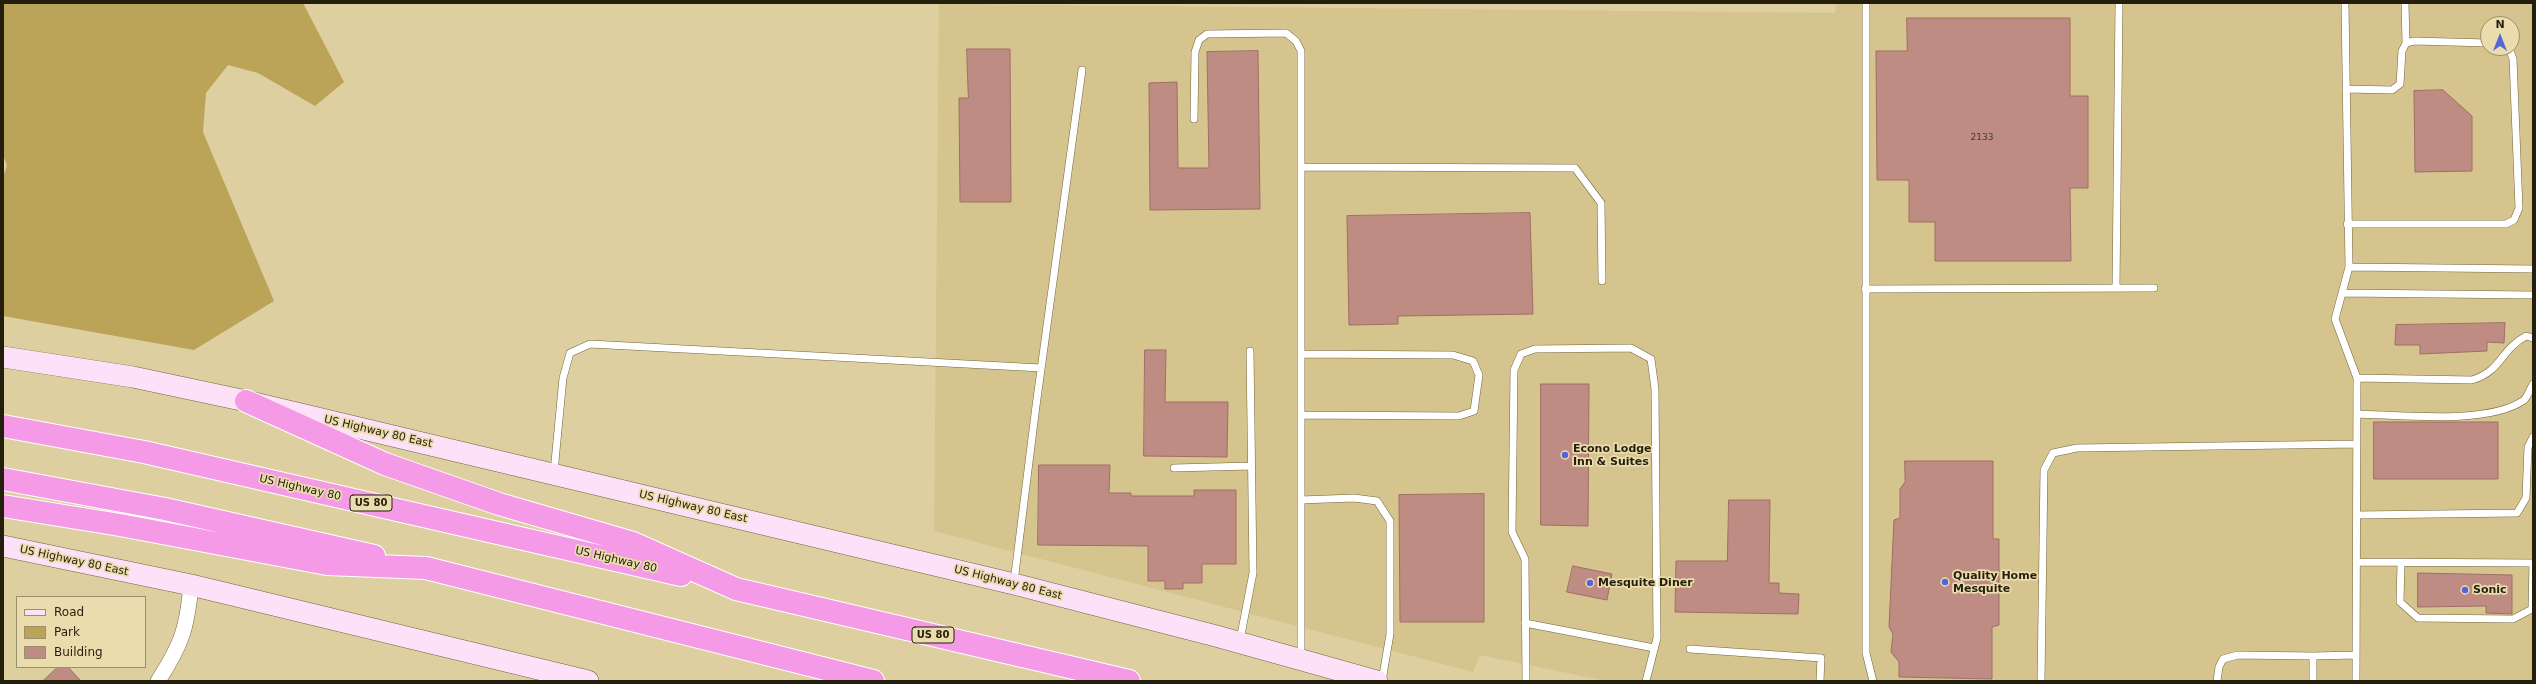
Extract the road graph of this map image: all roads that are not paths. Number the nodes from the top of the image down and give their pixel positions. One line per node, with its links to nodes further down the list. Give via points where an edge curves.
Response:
1 (1866, 3): 18 (lane)
2 (2119, 3): 16 (lane)
3 (2345, 3): 9 (lane)
4 (2405, 3): 5 (lane)
5 (2406, 43): 6 (lane); 9 (lane, via 2402,50 2400,84 2392,90)
6 (2480, 43)
7 (2512, 56): 12 (lane, via 2519,208 2514,220 2506,224)
8 (1082, 70): 25 (lane)
9 (2346, 89): 12 (lane)
10 (1194, 119): 11 (lane, via 1195,52 1199,40 1207,34 1286,33 1296,41 1301,51)
11 (1301, 167): 15 (lane, via 1575,168 1601,203); 23 (lane)
12 (2347, 224): 13 (lane)
13 (2349, 267): 14 (lane); 19 (lane)
14 (2533, 269)
15 (1602, 282)
16 (2116, 288): 17 (lane); 18 (lane)
17 (2154, 288)
18 (1865, 289): 66 (lane, via 1866,653)
19 (2342, 293): 20 (lane); 26 (lane, via 2335,319)
20 (2533, 295)
21 (2533, 338): 26 (lane, via 2526,336 2514,343 2487,375 2472,380)
22 (1250, 351): 34 (lane)
23 (1301, 354): 30 (lane); 30 (lane, via 1453,355 1473,361 1478,374 1474,411 1459,416)
24 (3, 357): 28 (main road, US Highway 80 East, via 133,377)
25 (1041, 368): 36 (lane, via 590,344 570,352 563,378); 46 (lane)
26 (2357, 378): 29 (lane)
27 (2533, 384): 29 (lane, via 2525,399 2506,410 2464,416)
28 (246, 401): 36 (main road, US Highway 80 East); 48 (highway, via 385,464 499,504 633,543)
29 (2357, 414): 33 (lane)
30 (1301, 415): 38 (lane)
31 (3, 426): 48 (highway, US Highway 80 / US 80, via 144,452)
32 (2533, 437): 40 (lane, via 2528,447 2526,498 2517,513)
33 (2357, 444): 40 (lane); 67 (lane, via 2076,448 2053,453 2044,470)
34 (1251, 466): 35 (lane); 50 (lane, via 1252,573)
35 (1174, 468)
36 (553, 474): 46 (main road, US Highway 80 East)
37 (3, 479): 45 (highway, via 166,509)
38 (1301, 500): 55 (lane); 62 (lane, via 1354,498 1377,502 1390,521 1390,634)
39 (3, 506): 45 (highway, via 327,564)
40 (2358, 515): 42 (lane)
41 (3, 546): 47 (main road, US Highway 80 East)
42 (2358, 562): 43 (lane); 53 (lane)
43 (2401, 563): 44 (lane); 44 (lane, via 2400,602 2418,618 2513,620 2532,609)
44 (2533, 563)
45 (426, 568): 59 (highway)
46 (1014, 584): 50 (main road, US Highway 80 East)
47 (191, 585): 56 (main road, US Highway 80 East); 57 (street, via 188,622 175,655)
48 (736, 588): 60 (highway, US 80)
49 (1526, 623): 51 (lane); 51 (lane, via 1525,559 1512,532 1514,370 1521,354 1535,349 1631,348 1651,359 1655,389 1657,638); 63 (lane)
50 (1240, 642): 55 (main road, US Highway 80 East)
51 (1654, 648): 64 (lane)
52 (1690, 649): 65 (lane, via 1821,658)
53 (2356, 655): 54 (lane); 70 (lane)
54 (2313, 656): 68 (lane, via 2238,655 2223,659 2219,667); 69 (lane)
55 (1301, 660): 61 (main road, US Highway 80 East)
56 (555, 677): 58 (main road, US Highway 80 East)
57 (158, 681)
58 (588, 681)
59 (873, 681)
60 (1129, 681)
61 (1377, 681)
62 (1382, 681)
63 (1526, 681)
64 (1646, 681)
65 (1820, 681)
66 (1873, 681)
67 (2041, 681)
68 (2218, 681)
69 (2313, 681)
70 (2356, 681)

